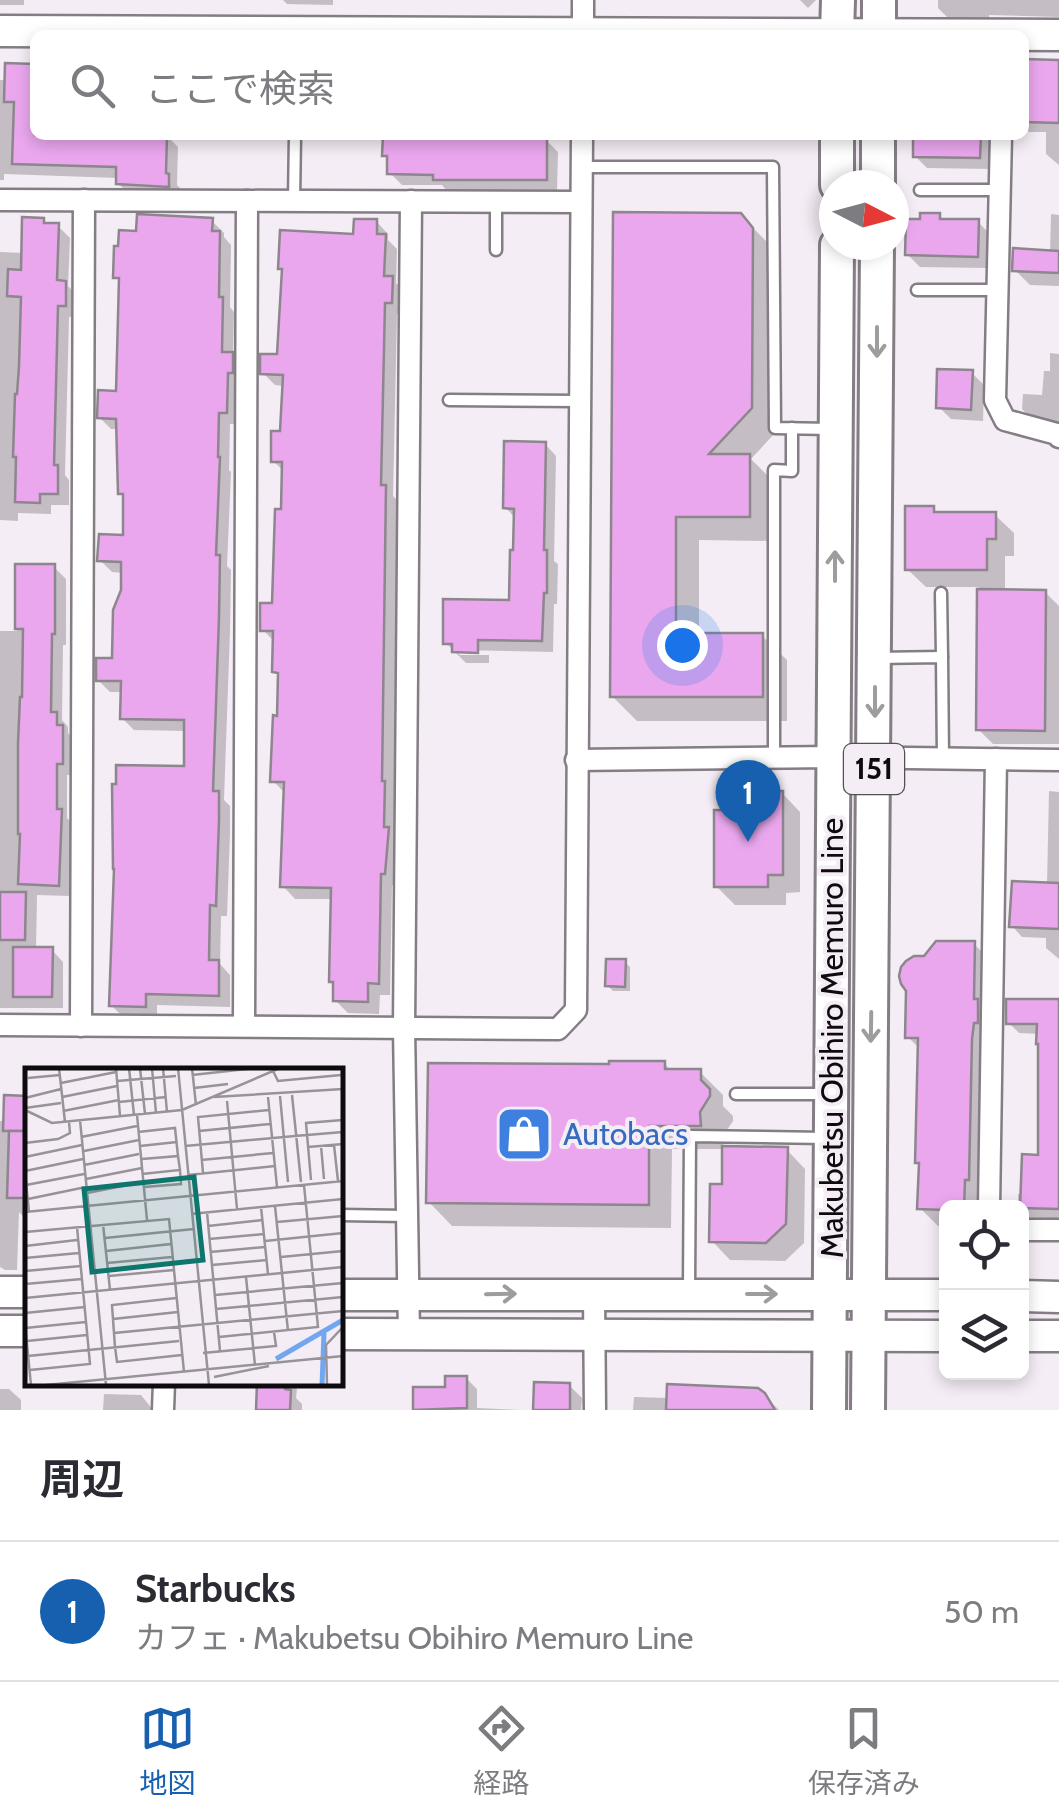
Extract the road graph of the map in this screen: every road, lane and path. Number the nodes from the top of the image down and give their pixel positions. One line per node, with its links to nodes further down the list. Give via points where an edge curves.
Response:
1 (583, 0): 4 (street)
2 (838, 0): 5 (main road)
3 (879, 0): 6 (main road)
4 (582, 30)
5 (838, 30)
6 (879, 30)
7 (0, 31): 8 (street)
8 (30, 31)
9 (1029, 35): 10 (street)
10 (1059, 35)
11 (295, 140): 23 (lane)
12 (582, 140): 16 (street)
13 (837, 140): 17 (main road)
14 (878, 140): 18 (main road)
15 (1001, 140): 20 (street)
16 (581, 167): 27 (street); 35 (lane, via 774,168 775,428)
17 (837, 170)
18 (878, 170)
19 (920, 190): 20 (lane)
20 (999, 190): 32 (street)
21 (0, 200): 22 (street)
22 (84, 200): 24 (street); 49 (street)
23 (294, 200): 24 (street); 25 (street)
24 (247, 201): 50 (street)
25 (411, 201): 26 (street); 51 (street)
26 (496, 202): 27 (street); 28 (lane)
27 (581, 202): 34 (street)
28 (496, 250)
29 (837, 260): 36 (main road, Makubetsu Obihiro Memuro Line / 151)
30 (878, 260): 40 (main road, Makubetsu Obihiro Memuro Line / 151, one-way to 40)
31 (917, 290): 32 (lane)
32 (997, 290): 37 (street, via 995,400 1005,420)
33 (449, 400): 34 (lane)
34 (579, 401): 46 (street)
35 (792, 428): 36 (lane); 43 (lane, via 792,470 774,470)
36 (836, 428): 41 (main road, Makubetsu Obihiro Memuro Line / 151, one-way to 36)
37 (1059, 437)
38 (941, 592): 39 (lane)
39 (942, 657): 40 (lane); 44 (lane)
40 (875, 658): 42 (main road, Makubetsu Obihiro Memuro Line / 151, one-way to 42)
41 (835, 757): 42 (street); 43 (street); 53 (main road, Makubetsu Obihiro Memuro Line / 151)
42 (874, 757): 44 (street); 63 (main road, Makubetsu Obihiro Memuro Line / 151, one-way to 63)
43 (774, 758): 46 (street)
44 (943, 758): 45 (street)
45 (996, 759): 47 (street); 55 (street)
46 (576, 760): 51 (street, via 576,1010 558,1030)
47 (1059, 760)
48 (0, 1025): 49 (street)
49 (81, 1026): 50 (street)
50 (244, 1026): 51 (street)
51 (404, 1028): 57 (street)
52 (736, 1094): 53 (lane)
53 (832, 1094): 54 (main road, Makubetsu Obihiro Memuro Line / 151)
54 (832, 1138): 61 (lane, via 690,1136); 62 (main road, Makubetsu Obihiro Memuro Line / 151)
55 (989, 1200)
56 (342, 1215): 57 (lane)
57 (406, 1216): 65 (street)
58 (1029, 1230): 59 (street)
59 (1059, 1230)
60 (594, 1293): 61 (street); 65 (street, one-way to 60); 71 (street)
61 (689, 1294): 62 (street, one-way to 62)
62 (830, 1294): 63 (street); 73 (main road, Makubetsu Obihiro Memuro Line / 151)
63 (868, 1294): 66 (street); 72 (main road, Makubetsu Obihiro Memuro Line / 151)
64 (342, 1295): 65 (street)
65 (407, 1295): 70 (street)
66 (939, 1295)
67 (1029, 1296): 68 (street)
68 (1059, 1297)
69 (342, 1334): 70 (street)
70 (409, 1334): 71 (street)
71 (594, 1335): 73 (street); 79 (street)
72 (868, 1335): 73 (street); 74 (street); 81 (main road, Makubetsu Obihiro Memuro Line / 151)
73 (828, 1336): 80 (main road, Makubetsu Obihiro Memuro Line / 151)
74 (939, 1336)
75 (1029, 1336): 76 (street)
76 (1059, 1336)
77 (164, 1385): 78 (street)
78 (163, 1410)
79 (595, 1410)
80 (828, 1410)
81 (868, 1410)

